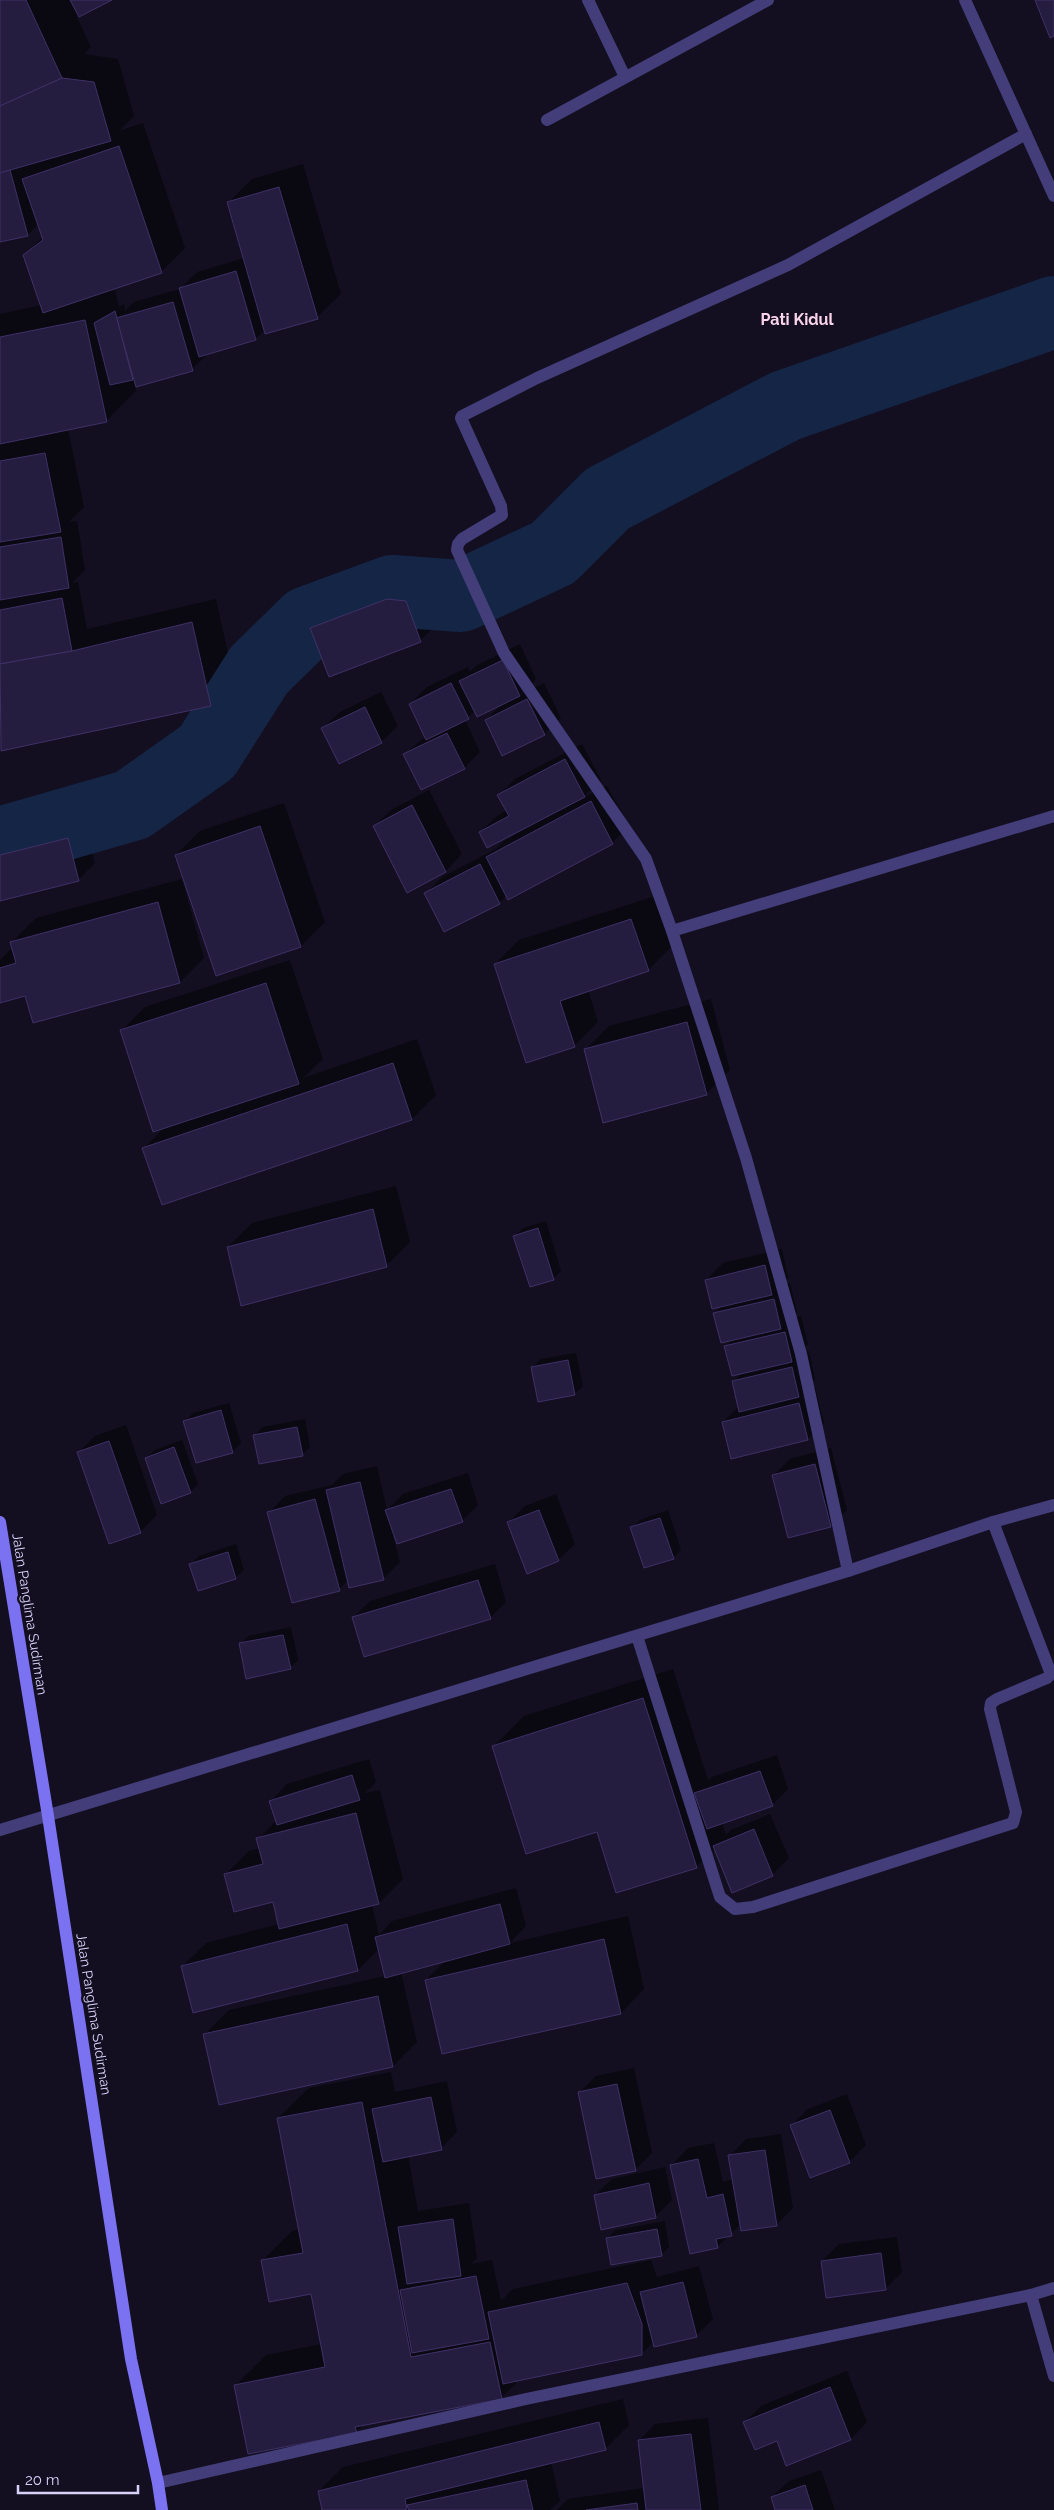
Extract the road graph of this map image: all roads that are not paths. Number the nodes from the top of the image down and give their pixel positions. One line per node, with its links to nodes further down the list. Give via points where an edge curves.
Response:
1 (588, 0): 4 (street)
2 (768, 0): 4 (street)
3 (965, 0): 6 (street)
4 (625, 77): 5 (street)
5 (547, 120)
6 (1026, 134): 7 (street); 9 (street, via 788,265 536,378 462,416 502,515 462,539 457,550 494,636 540,709 646,859)
7 (1054, 196)
8 (1054, 816): 9 (street)
9 (672, 932): 13 (street, via 746,1158 801,1354)
10 (1054, 1506): 12 (street)
11 (0, 1522): 15 (main road, Jalan Panglima Sudirman)
12 (993, 1522): 13 (street); 14 (street, via 1051,1674 991,1703 1016,1812 1013,1823 930,1851 753,1907 735,1909 720,1897)
13 (848, 1571): 14 (street)
14 (637, 1636): 15 (street)
15 (48, 1816): 16 (street); 20 (main road, Jalan Panglima Sudirman, via 131,2359)
16 (0, 1830)
17 (1054, 2288): 18 (street)
18 (1031, 2294): 19 (street); 20 (street, via 526,2399)
19 (1054, 2376)
20 (158, 2483): 21 (main road, Jalan Panglima Sudirman)
21 (162, 2510)

